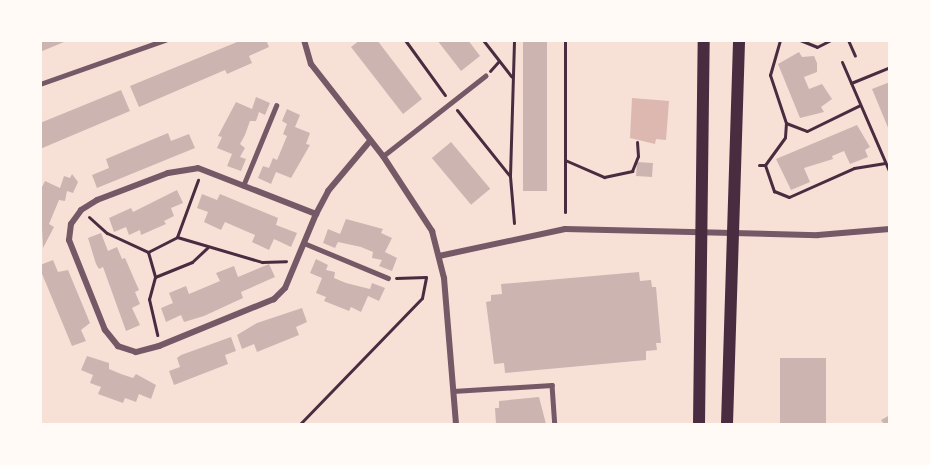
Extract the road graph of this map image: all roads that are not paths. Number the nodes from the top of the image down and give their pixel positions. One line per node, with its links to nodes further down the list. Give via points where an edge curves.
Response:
1 (165, 40): 6 (lane)
2 (304, 40): 8 (street, via 311,64)
3 (704, 40): 13 (main road)
4 (739, 40): 14 (main road)
5 (485, 76): 9 (lane)
6 (40, 84)
7 (276, 106): 10 (lane)
8 (370, 141): 9 (street); 11 (street, via 327,191)
9 (383, 156): 16 (street, via 432,231)
10 (243, 186): 11 (street); 15 (street, via 198,168 168,173 81,210 71,224 69,240 105,330 118,346 136,352 159,346 274,299 285,288)
11 (316, 214): 15 (street)
12 (890, 229): 14 (street, via 818,235)
13 (700, 231): 14 (street); 16 (street, via 565,229); 21 (main road)
14 (734, 232): 22 (main road)
15 (304, 243): 17 (lane)
16 (439, 256): 18 (street)
17 (388, 278)
18 (453, 391): 19 (street); 20 (lane, via 552,385)
19 (456, 424)
20 (555, 424)
21 (699, 424)
22 (728, 424)

